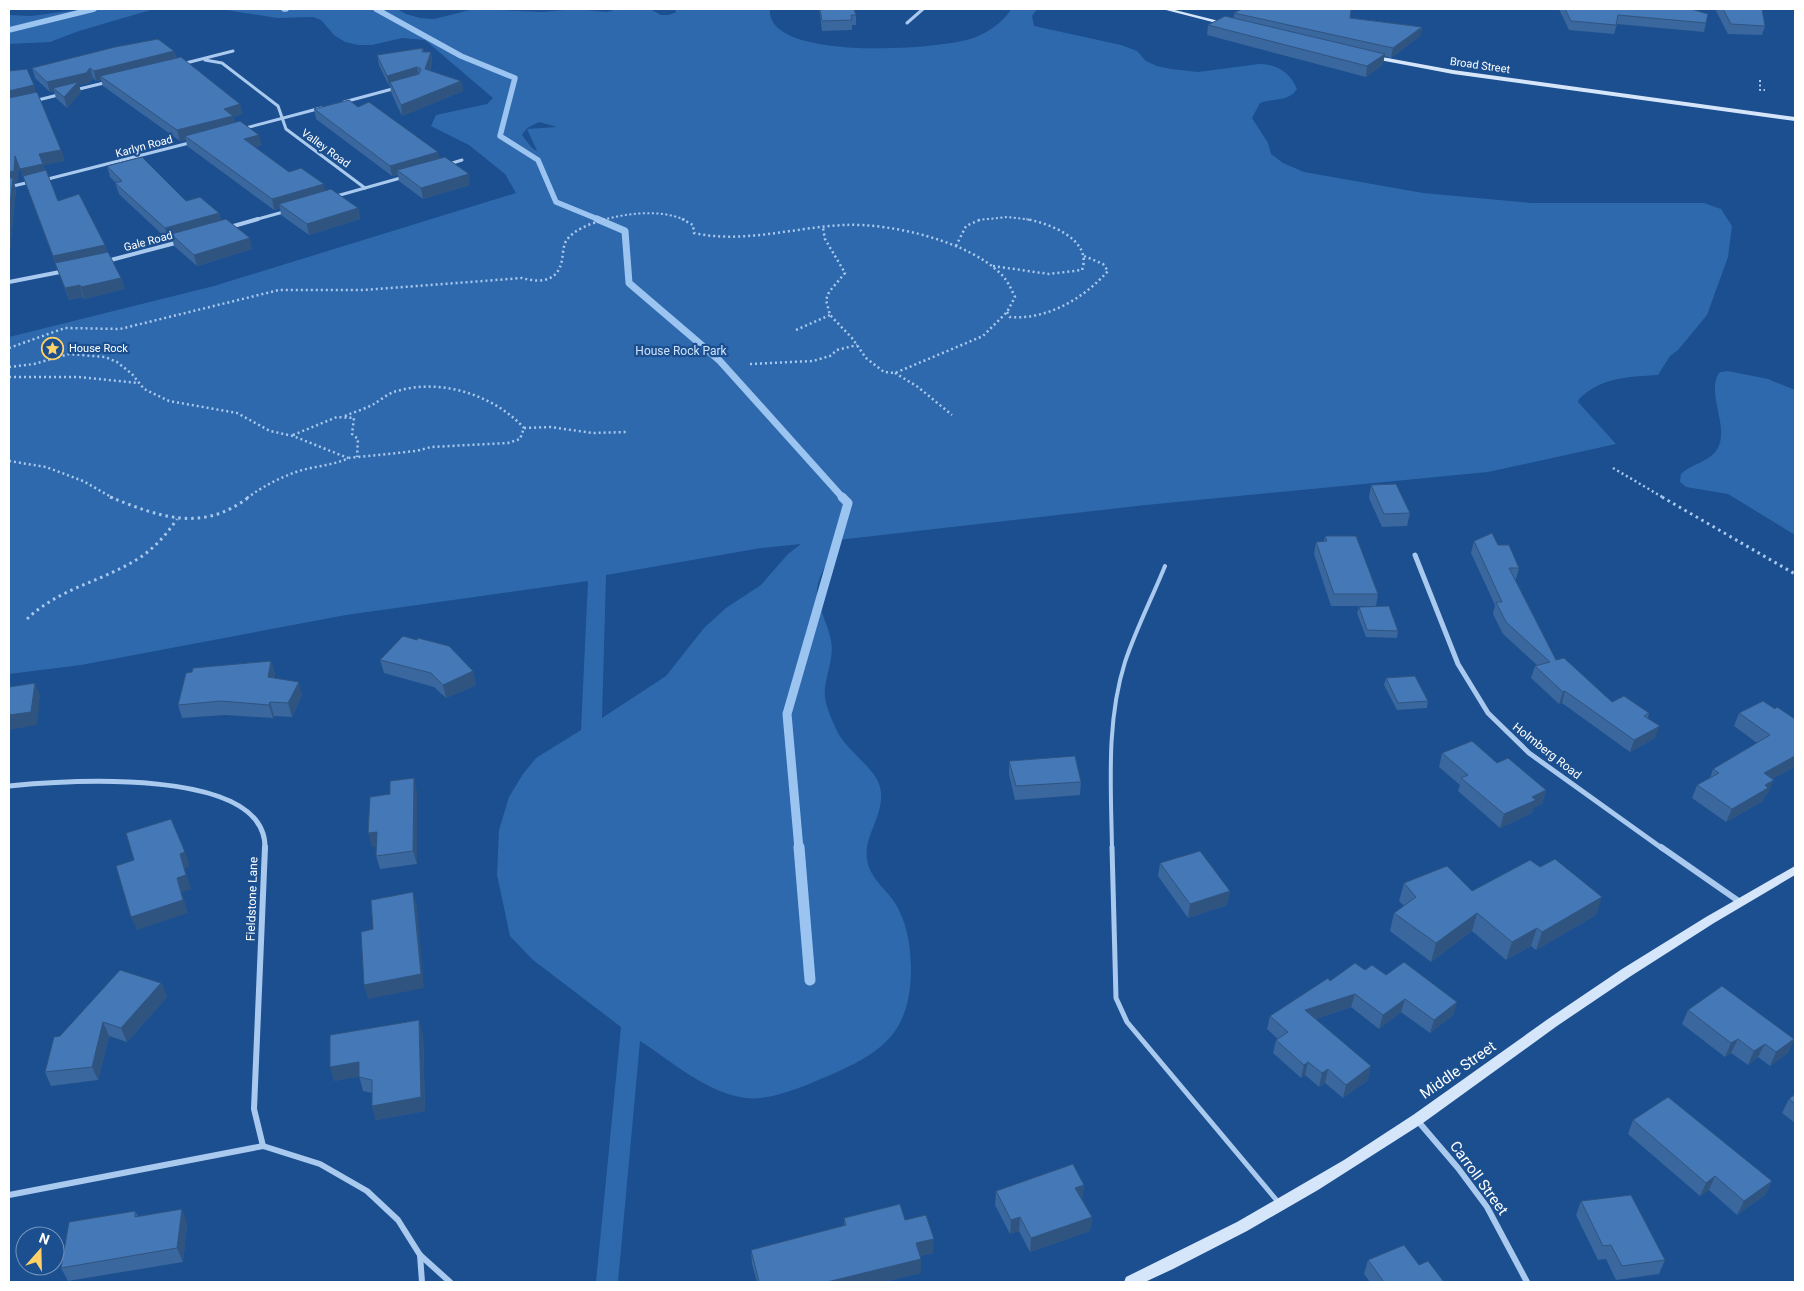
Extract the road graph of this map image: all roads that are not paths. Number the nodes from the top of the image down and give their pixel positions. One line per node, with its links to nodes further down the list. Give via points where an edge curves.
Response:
1 (923, 9): 3 (street)
2 (1165, 9): 4 (main road)
3 (907, 23)
4 (1234, 26)
5 (233, 51): 7 (street)
6 (1368, 57): 15 (main road, Broad Street)
7 (200, 60): 8 (street); 14 (street, Valley Road, via 222,63 278,106)
8 (181, 64)
9 (115, 81): 11 (street)
10 (402, 86): 12 (street)
11 (30, 102)
12 (342, 102)
13 (325, 107): 14 (street, Valley Road)
14 (283, 118): 16 (street); 22 (street, Valley Road, via 286,129)
15 (1795, 119)
16 (236, 131)
17 (197, 141): 21 (street, Karlyn Road)
18 (462, 160): 19 (street)
19 (444, 165)
20 (409, 175): 22 (street)
21 (9, 186)
22 (365, 188): 23 (street)
23 (327, 199)
24 (289, 210): 25 (street)
25 (222, 230)
26 (185, 240): 27 (street, Gale Road)
27 (105, 262)
28 (66, 270): 29 (street)
29 (9, 282)
30 (1415, 555): 34 (street, Holmberg Road, via 1465,676 1492,718 1514,741 1552,770)
31 (1164, 566): 38 (lane, via 1125,662 1114,713 1110,750 1116,998 1127,1022)
32 (9, 786): 36 (street, Fieldstone Lane, via 66,782 174,785 224,796 244,808 258,823 265,843 254,1109)
33 (1795, 870): 34 (main road, Middle Street)
34 (1740, 902): 35 (main road, Middle Street, via 1572,1009)
35 (1417, 1119): 38 (main road, Middle Street); 43 (street, Carroll Street, via 1487,1207)
36 (263, 1146): 37 (street); 39 (street, via 320,1164 367,1191 398,1220)
37 (9, 1195)
38 (1280, 1205): 42 (main road, Middle Street, via 1181,1260)
39 (420, 1255): 40 (street); 41 (street)
40 (422, 1282)
41 (450, 1282)
42 (1131, 1282)
43 (1527, 1282)

